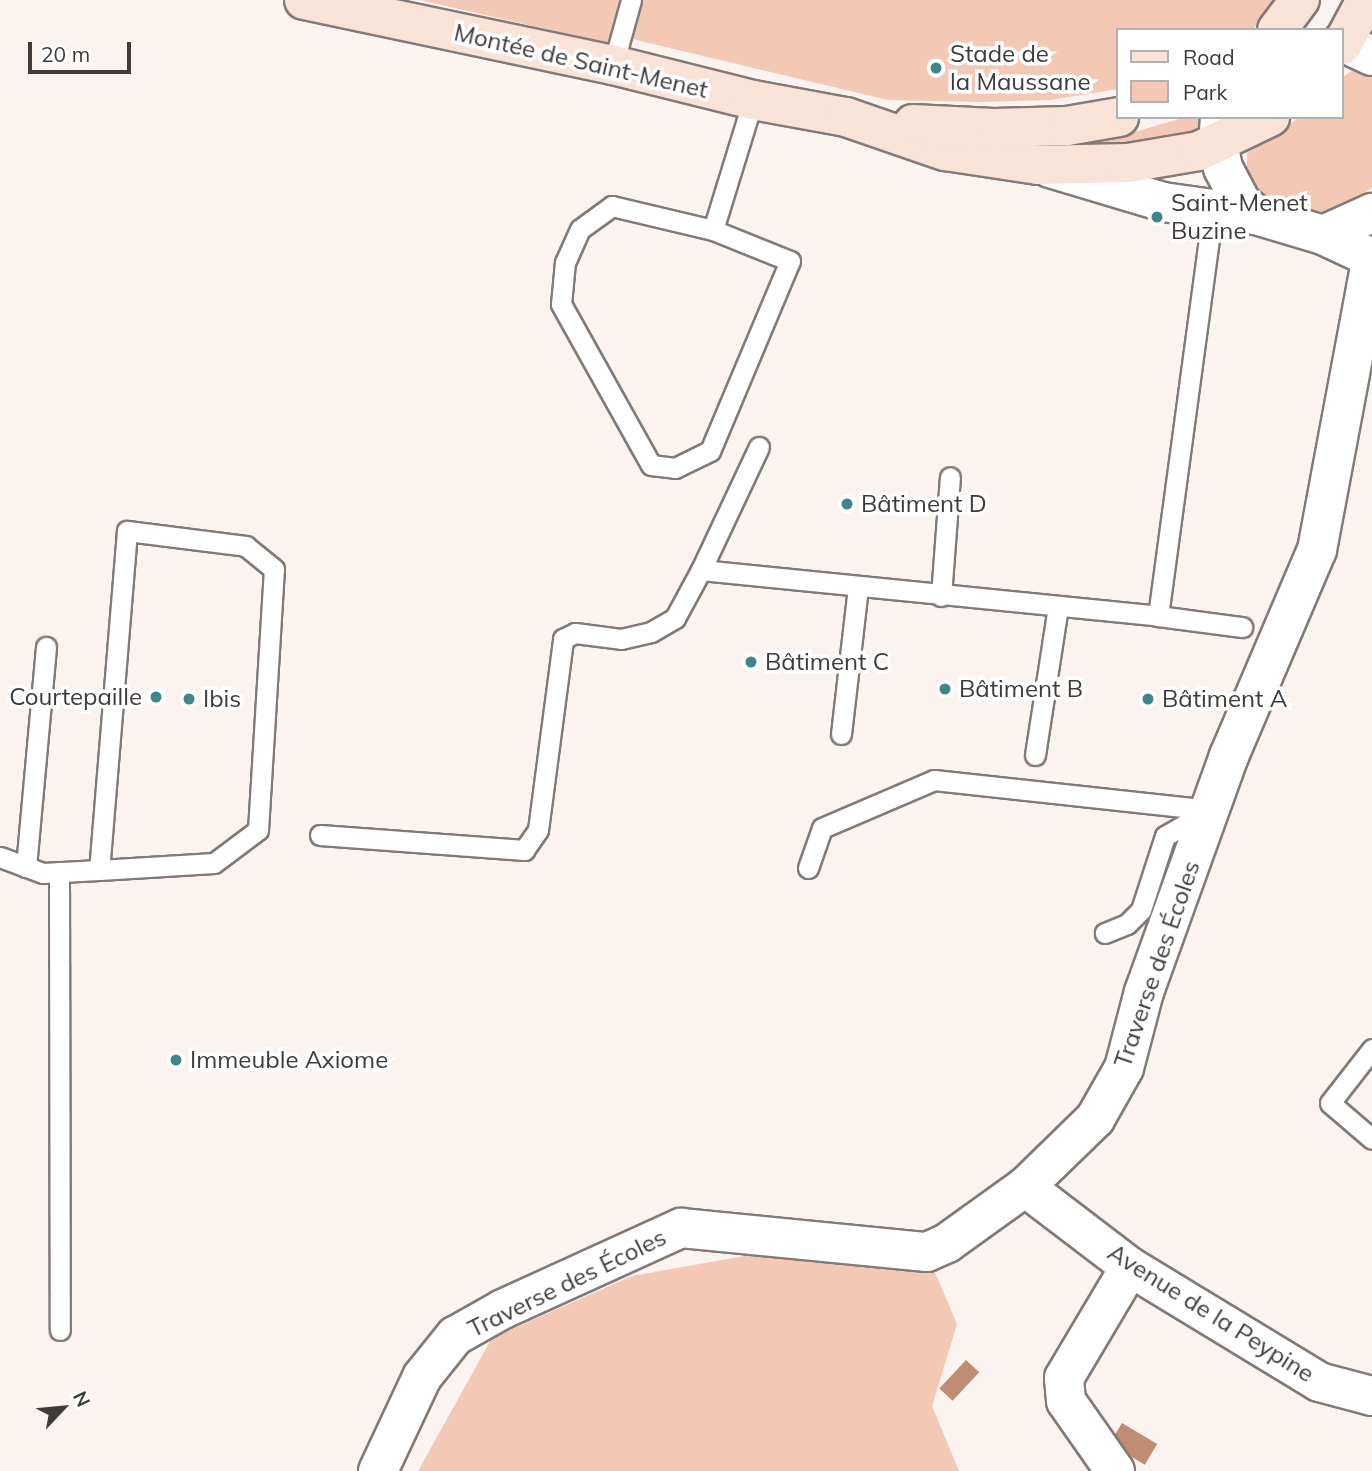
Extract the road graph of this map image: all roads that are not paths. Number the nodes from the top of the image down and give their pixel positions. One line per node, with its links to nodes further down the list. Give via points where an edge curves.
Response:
1 (304, 0): 7 (main road, Montée de Saint-Menet)
2 (631, 0): 7 (lane)
3 (1300, 0): 5 (main road)
4 (1366, 0): 6 (main road)
5 (1279, 28)
6 (1350, 46)
7 (613, 65): 8 (main road, Montée de Saint-Menet)
8 (753, 100): 11 (main road, Montée de Saint-Menet); 17 (lane)
9 (1116, 118): 11 (main road, Montée de Saint-Menet, via 1067,126 994,128)
10 (1263, 119): 12 (main road, Montée de Saint-Menet)
11 (858, 121): 13 (main road, Montée de Saint-Menet, via 945,151)
12 (1219, 131): 13 (main road, Montée de Saint-Menet, via 1128,163); 16 (street, via 1234,188)
13 (1038, 165): 14 (street, Montée de Saint-Menet, via 1163,202)
14 (1213, 208): 16 (street, Montée de Saint-Menet); 26 (lane)
15 (1372, 213): 18 (street)
16 (1256, 215): 18 (street, Montée de Saint-Menet)
17 (713, 230): 17 (lane, via 790,261 710,451 675,468 652,465 561,304 565,262 579,229 612,206)
18 (1323, 235): 19 (street, Montée de Saint-Menet)
19 (1372, 257): 31 (street, Traverse des Écoles, via 1317,550)
20 (759, 447): 22 (lane)
21 (950, 477): 24 (lane)
22 (701, 570): 23 (lane); 32 (lane, via 675,618 651,632 621,639 575,633 563,639 538,830 524,850)
23 (858, 588): 24 (lane); 29 (lane)
24 (940, 596): 25 (lane)
25 (1058, 607): 26 (lane); 30 (lane)
26 (1158, 616): 27 (lane)
27 (1242, 627)
28 (46, 647): 34 (lane)
29 (841, 734)
30 (1035, 755)
31 (1210, 810): 35 (lane, via 934,780 822,828); 38 (lane, via 1165,836 1141,910 1127,924); 41 (street, Traverse des Écoles, via 1144,992 1124,1068 1095,1119)
32 (320, 835)
33 (0, 857): 34 (lane)
34 (26, 867): 37 (lane)
35 (808, 868)
36 (99, 870): 36 (lane, via 127,531 246,545 274,569 258,830 214,863); 37 (lane)
37 (59, 872): 43 (lane)
38 (1105, 933)
39 (1372, 1049): 40 (lane, via 1330,1103)
40 (1372, 1139)
41 (1024, 1187): 42 (street, Avenue de la Peypine); 45 (street, Traverse des Écoles, via 947,1243 927,1252 681,1228 455,1336 422,1377)
42 (1130, 1267): 44 (street, Avenue de la Peypine, via 1319,1382); 46 (street, via 1064,1378 1066,1401)
43 (60, 1330)
44 (1372, 1396)
45 (378, 1471)
46 (1115, 1471)

